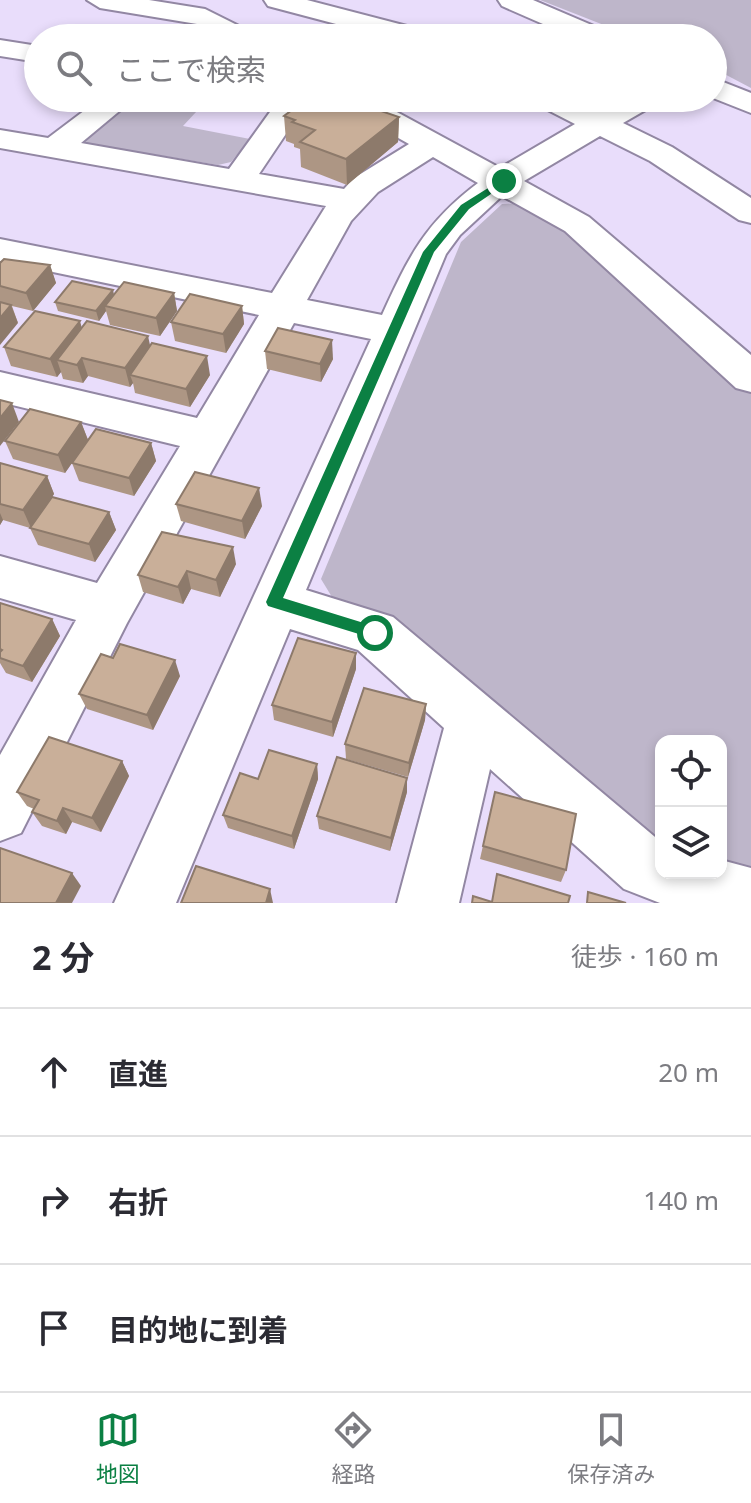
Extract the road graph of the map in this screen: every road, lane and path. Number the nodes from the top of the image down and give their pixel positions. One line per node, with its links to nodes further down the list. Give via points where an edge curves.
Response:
1 (100, 0): 4 (street)
2 (277, 0): 6 (street)
3 (511, 0): 7 (street)
4 (192, 6): 5 (street)
5 (217, 24)
6 (367, 24)
7 (566, 24)
8 (0, 48): 9 (street)
9 (24, 52)
10 (727, 93): 11 (street)
11 (751, 104)
12 (102, 112): 20 (street)
13 (285, 112): 21 (street)
14 (374, 112): 19 (street)
15 (576, 112): 17 (street)
16 (621, 112): 17 (street)
17 (601, 124): 22 (street); 24 (street, via 691,171)
18 (0, 139): 20 (street)
19 (432, 144): 22 (street); 23 (street)
20 (55, 148): 21 (street)
21 (238, 180): 23 (street)
22 (504, 181): 27 (street, via 465,207 439,236); 28 (street, via 577,224)
23 (351, 200): 26 (street, via 327,229)
24 (751, 213)
25 (0, 250): 26 (street)
26 (283, 307): 27 (street); 30 (street)
27 (392, 330): 32 (street)
28 (746, 368)
29 (0, 387): 30 (street)
30 (209, 437): 33 (street)
31 (0, 577): 33 (street)
32 (274, 602): 34 (street, via 375,633); 39 (street)
33 (109, 608): 35 (street)
34 (474, 719): 36 (street, via 645,868); 40 (street)
35 (0, 812)
36 (655, 871)
37 (683, 879): 38 (street)
38 (751, 899)
39 (145, 903)
40 (428, 903)

